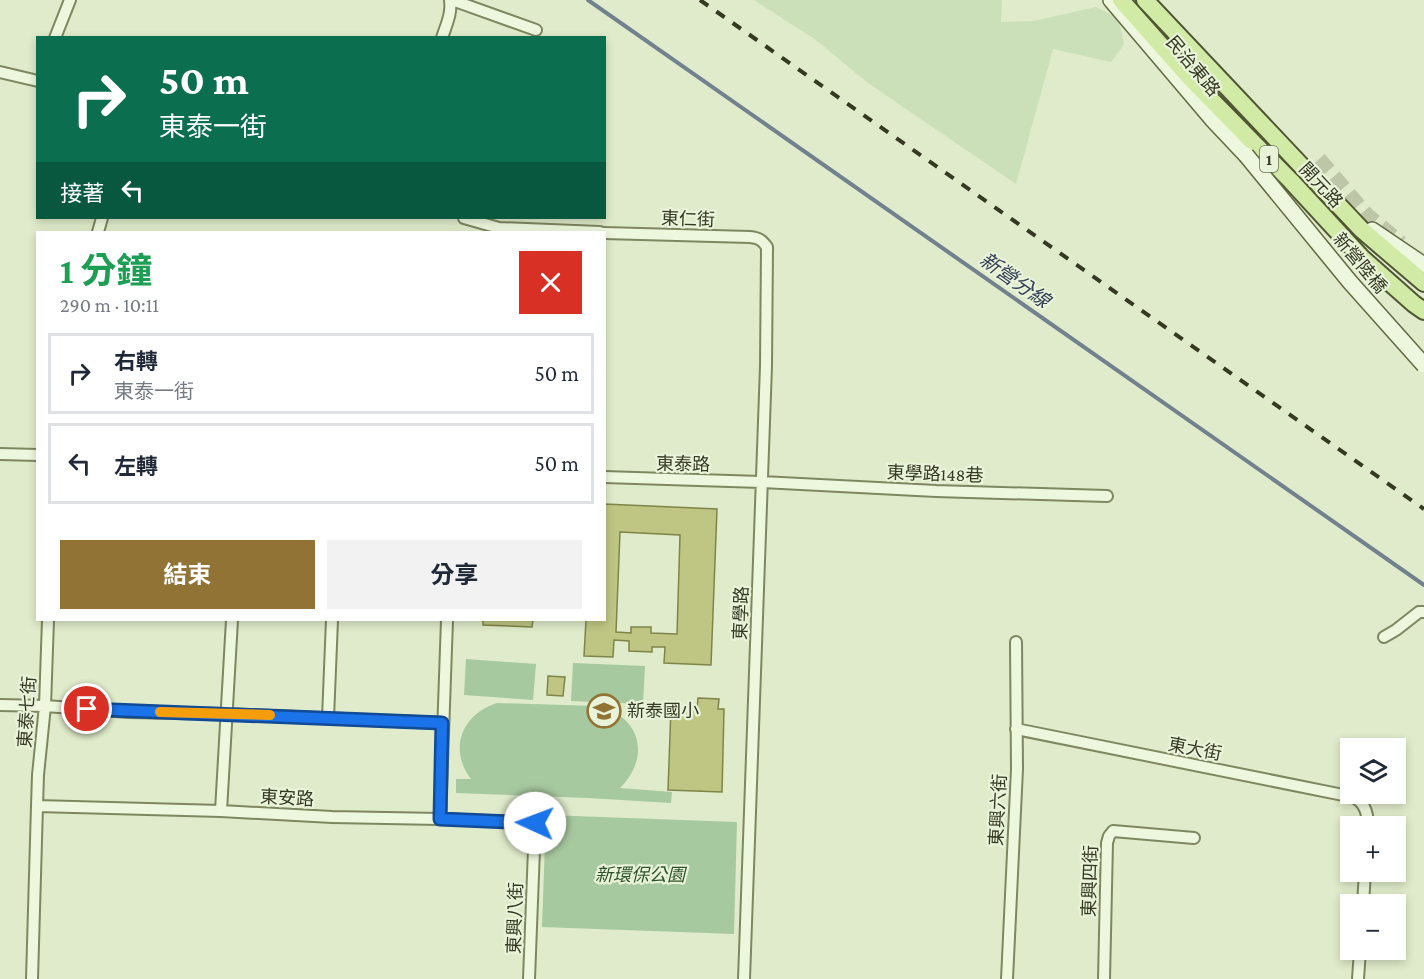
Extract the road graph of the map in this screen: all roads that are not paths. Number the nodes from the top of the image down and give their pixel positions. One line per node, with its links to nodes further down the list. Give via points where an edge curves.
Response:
1 (70, 0): 8 (street)
2 (451, 0): 7 (street); 9 (street)
3 (1111, 0): 12 (street, 民治東路)
4 (1121, 0): 20 (main road, 開元路 / 1, via 1362,258)
5 (1145, 0): 19 (main road, 開元路 / 1, via 1362,230)
6 (1156, 0): 18 (street, 新營陸橋, via 1324,185 1373,231)
7 (536, 30)
8 (56, 36)
9 (443, 36)
10 (0, 72): 11 (street)
11 (36, 81)
12 (1246, 155): 23 (street, 新營陸橋, bridge)
13 (467, 219): 14 (street, 東仁街)
14 (498, 230): 15 (street, 東仁街)
15 (533, 231)
16 (606, 233): 17 (street, 東仁街, via 750,237 758,238)
17 (767, 247): 27 (street, 東學路)
18 (1424, 265)
19 (1424, 283)
20 (1424, 311)
21 (1368, 314): 22 (street)
22 (1394, 328)
23 (1424, 366)
24 (0, 454): 25 (street)
25 (36, 455)
26 (606, 477): 27 (street, 東泰路)
27 (761, 482): 28 (street, 東學路148巷); 51 (street, 東學路)
28 (1107, 496)
29 (1424, 612): 34 (street)
30 (48, 621): 37 (street, 東泰七街)
31 (232, 621): 38 (street)
32 (332, 621): 39 (street)
33 (447, 621): 40 (street)
34 (1384, 637)
35 (1016, 642): 41 (street, 東興六街)
36 (0, 705): 37 (street)
37 (45, 706): 38 (street); 42 (street, 東泰七街)
38 (226, 714): 39 (street); 43 (street)
39 (328, 718): 40 (street)
40 (442, 723): 45 (street)
41 (1016, 729): 44 (street, 東大街, via 1353,797 1360,800); 52 (street, 東興六街)
42 (37, 806): 43 (street, 東安路); 49 (street, 東泰七街)
43 (221, 811): 45 (street, 東安路)
44 (1367, 816)
45 (440, 819): 46 (street, 東安路)
46 (535, 823): 50 (street, 東興八街)
47 (1194, 838): 53 (street, 東興四街, via 1113,831 1109,836)
48 (1359, 960): 54 (street)
49 (32, 979)
50 (529, 979)
51 (744, 979)
52 (1007, 979)
53 (1104, 979)
54 (1358, 979)

